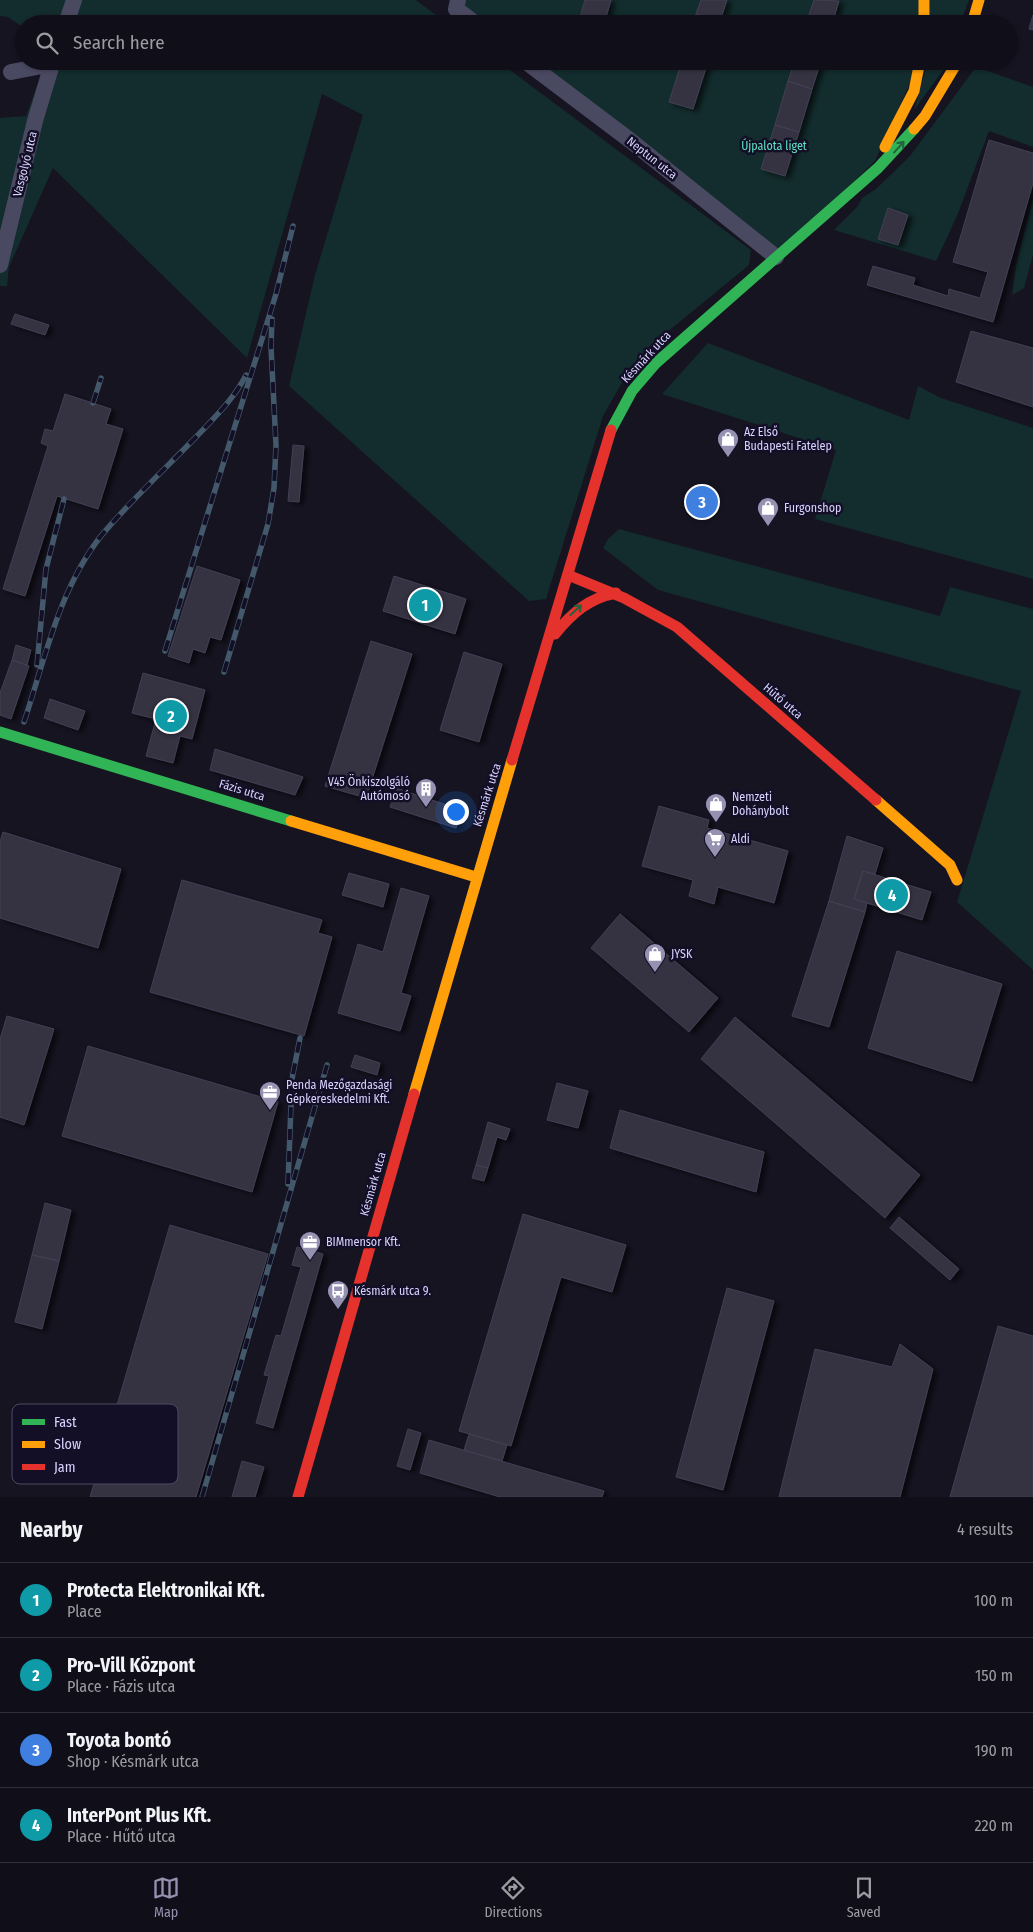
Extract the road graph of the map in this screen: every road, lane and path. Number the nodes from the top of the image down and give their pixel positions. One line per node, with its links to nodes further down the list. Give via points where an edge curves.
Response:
1 (74, 0): 5 (street)
2 (458, 0): 6 (street, via 456,9)
3 (924, 0): 7 (street)
4 (979, 0): 8 (street)
5 (69, 15)
6 (464, 15)
7 (924, 15)
8 (975, 15)
9 (20, 70): 14 (street, Vasgolyó utca)
10 (51, 70): 17 (street, Vasgolyó utca)
11 (538, 70): 16 (street, Neptun utca)
12 (918, 70): 15 (street, Késmárk utca, via 914,91 893,134)
13 (953, 70): 15 (street, Késmárk utca, one-way to 13, via 896,150 925,116)
14 (11, 72)
15 (850, 192): 16 (street, Késmárk utca)
16 (776, 257): 18 (street, Késmárk utca, via 676,343 632,389 620,408 605,445)
17 (0, 265)
18 (568, 575): 19 (street, Hűtő utca); 20 (street, Késmárk utca)
19 (616, 593): 20 (street, one-way to 19, via 574,611 595,598); 23 (street, Hűtő utca, via 689,636 950,865)
20 (548, 644): 22 (street, Késmárk utca)
21 (0, 732): 22 (street, Fázis utca)
22 (476, 877): 24 (street, Késmárk utca)
23 (957, 880)
24 (298, 1497)

